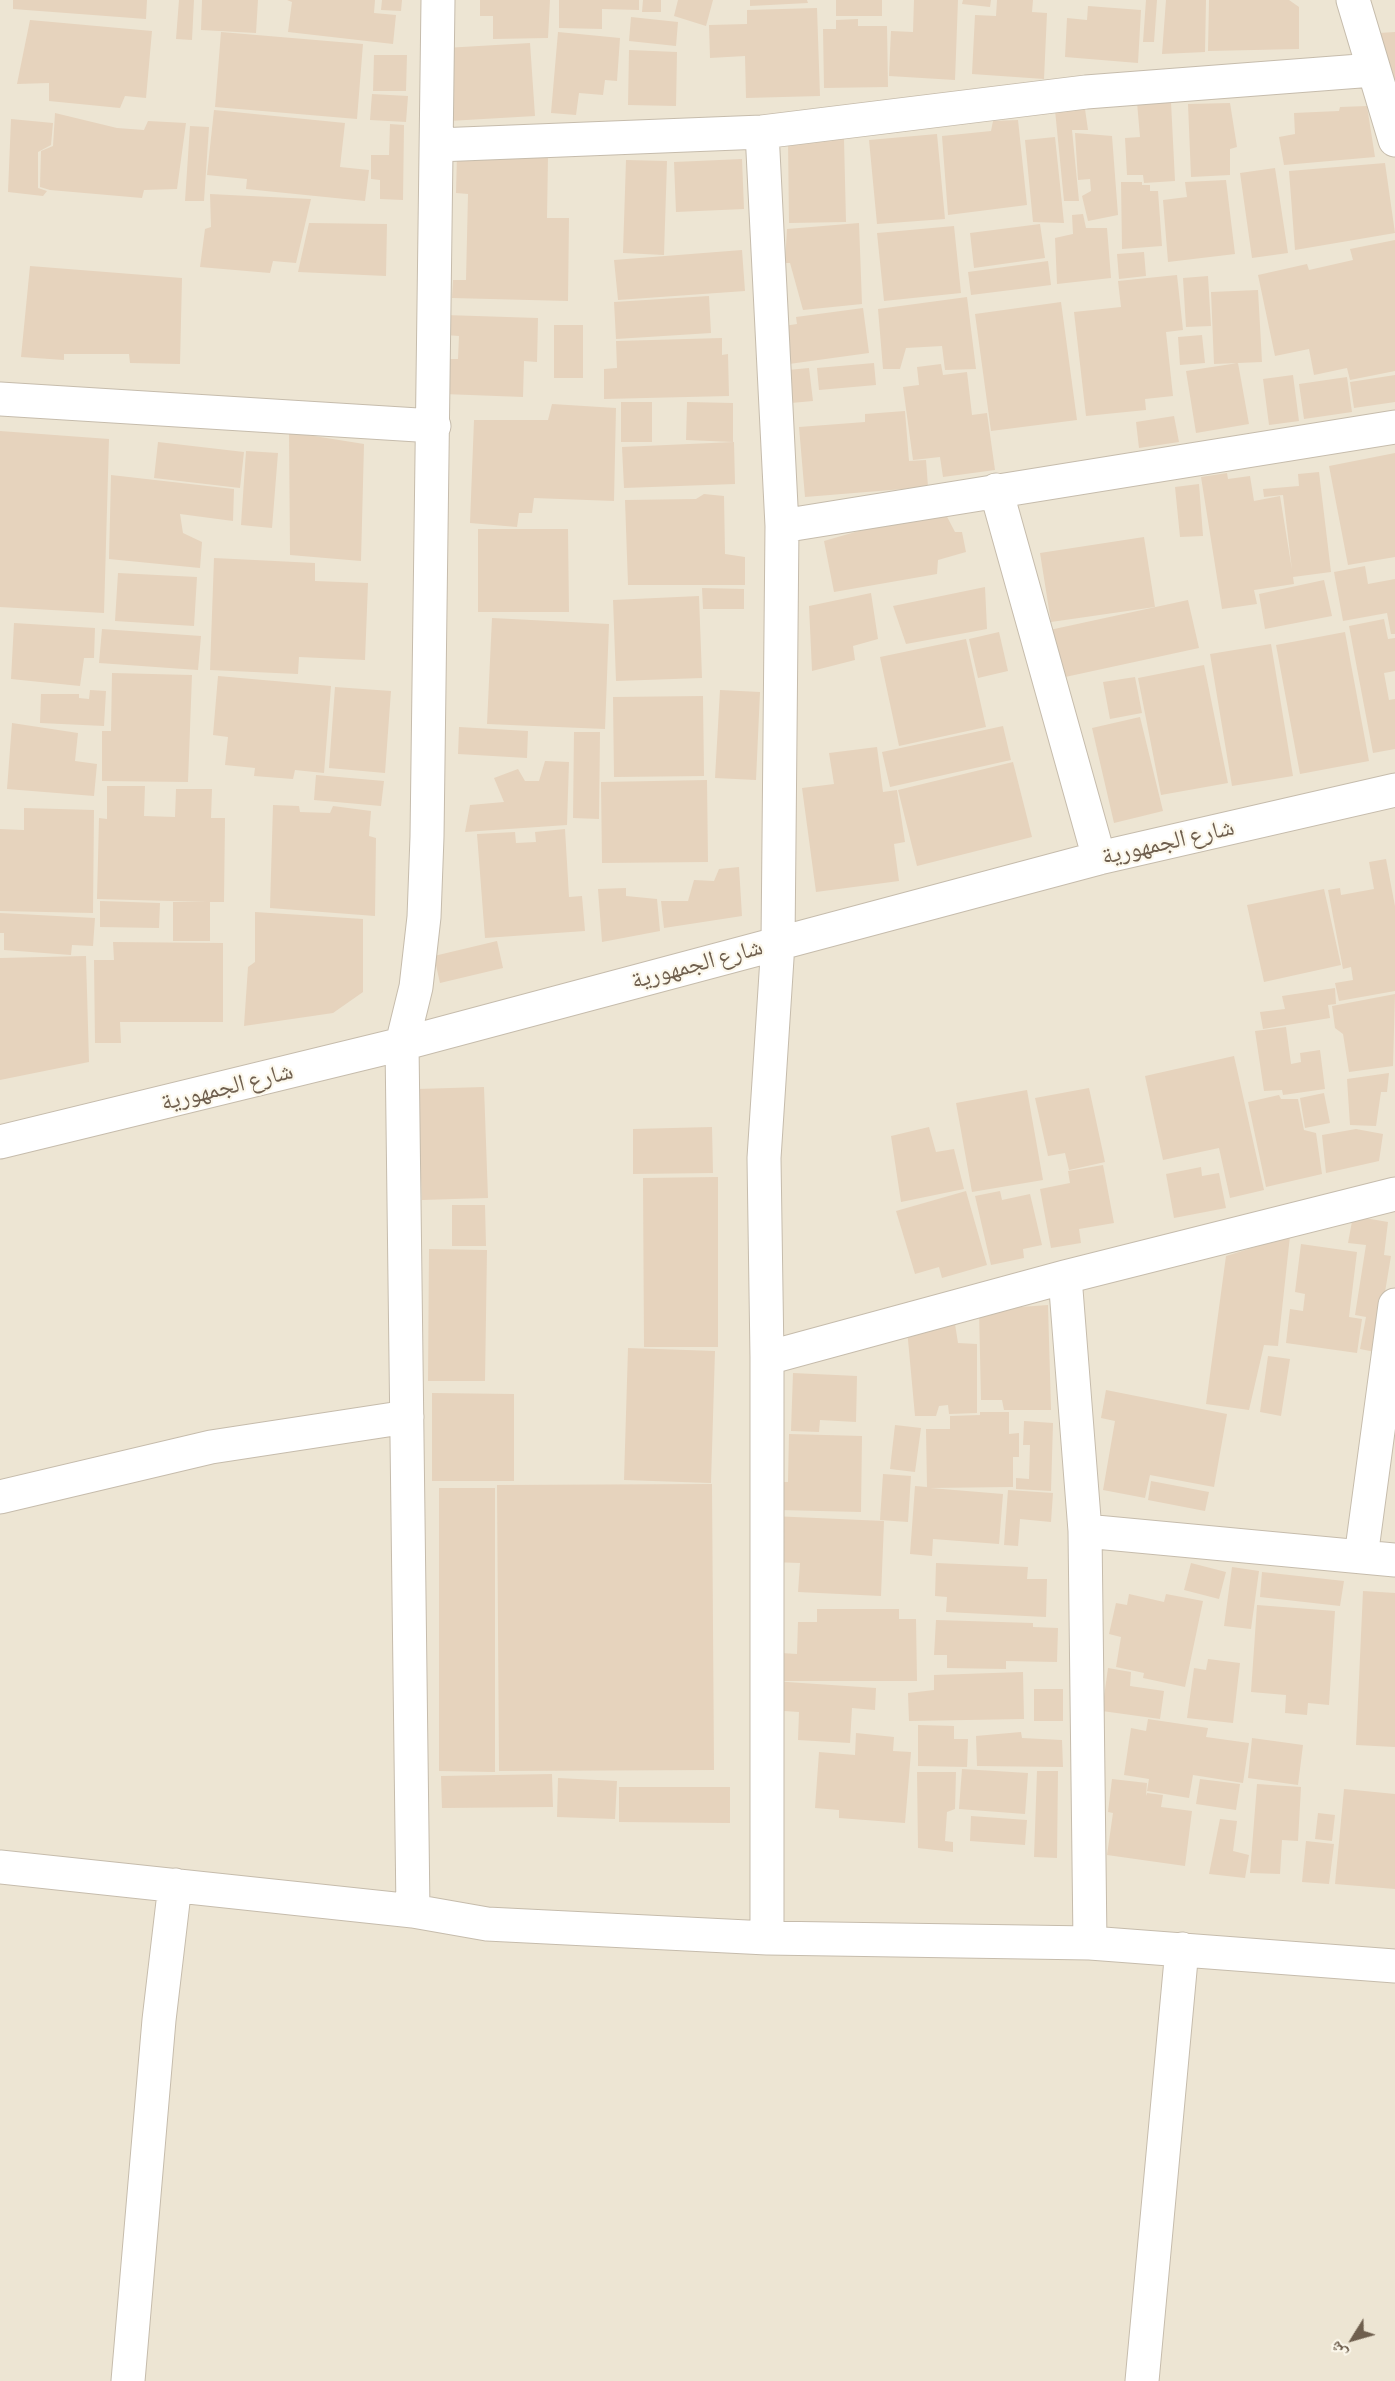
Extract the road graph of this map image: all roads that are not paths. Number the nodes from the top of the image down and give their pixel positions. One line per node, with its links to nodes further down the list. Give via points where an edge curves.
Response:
1 (438, 0): 6 (street)
2 (1353, 0): 3 (street)
3 (1373, 70): 4 (street, via 1086,92); 5 (street)
4 (762, 132): 6 (street); 11 (street)
5 (1395, 140)
6 (437, 145): 8 (street)
7 (0, 399): 8 (street)
8 (434, 426): 15 (street, via 425,894 416,987)
9 (1395, 427): 10 (street)
10 (996, 490): 11 (street); 13 (street)
11 (782, 526): 14 (street)
12 (1395, 790): 13 (street, شارع الجمهورية)
13 (1099, 858): 14 (street, شارع الجمهورية)
14 (778, 943): 15 (street, شارع الجمهورية); 20 (street, via 764,1158)
15 (402, 1044): 16 (street, شارع الجمهورية); 21 (street)
16 (0, 1142)
17 (1395, 1194): 18 (street)
18 (1065, 1277): 20 (street); 23 (street)
19 (1395, 1305): 24 (street)
20 (767, 1358): 29 (street)
21 (407, 1417): 22 (street, via 211,1447); 28 (street)
22 (0, 1497)
23 (1085, 1531): 24 (street); 30 (street)
24 (1360, 1557): 25 (street)
25 (1395, 1560)
26 (0, 1867): 27 (street)
27 (175, 1885): 28 (street); 33 (street)
28 (413, 1911): 29 (street, via 487,1924)
29 (767, 1938): 30 (street)
30 (1090, 1943): 31 (street)
31 (1182, 1949): 32 (street); 34 (street)
32 (1395, 1966)
33 (120, 2380)
34 (1142, 2381)

